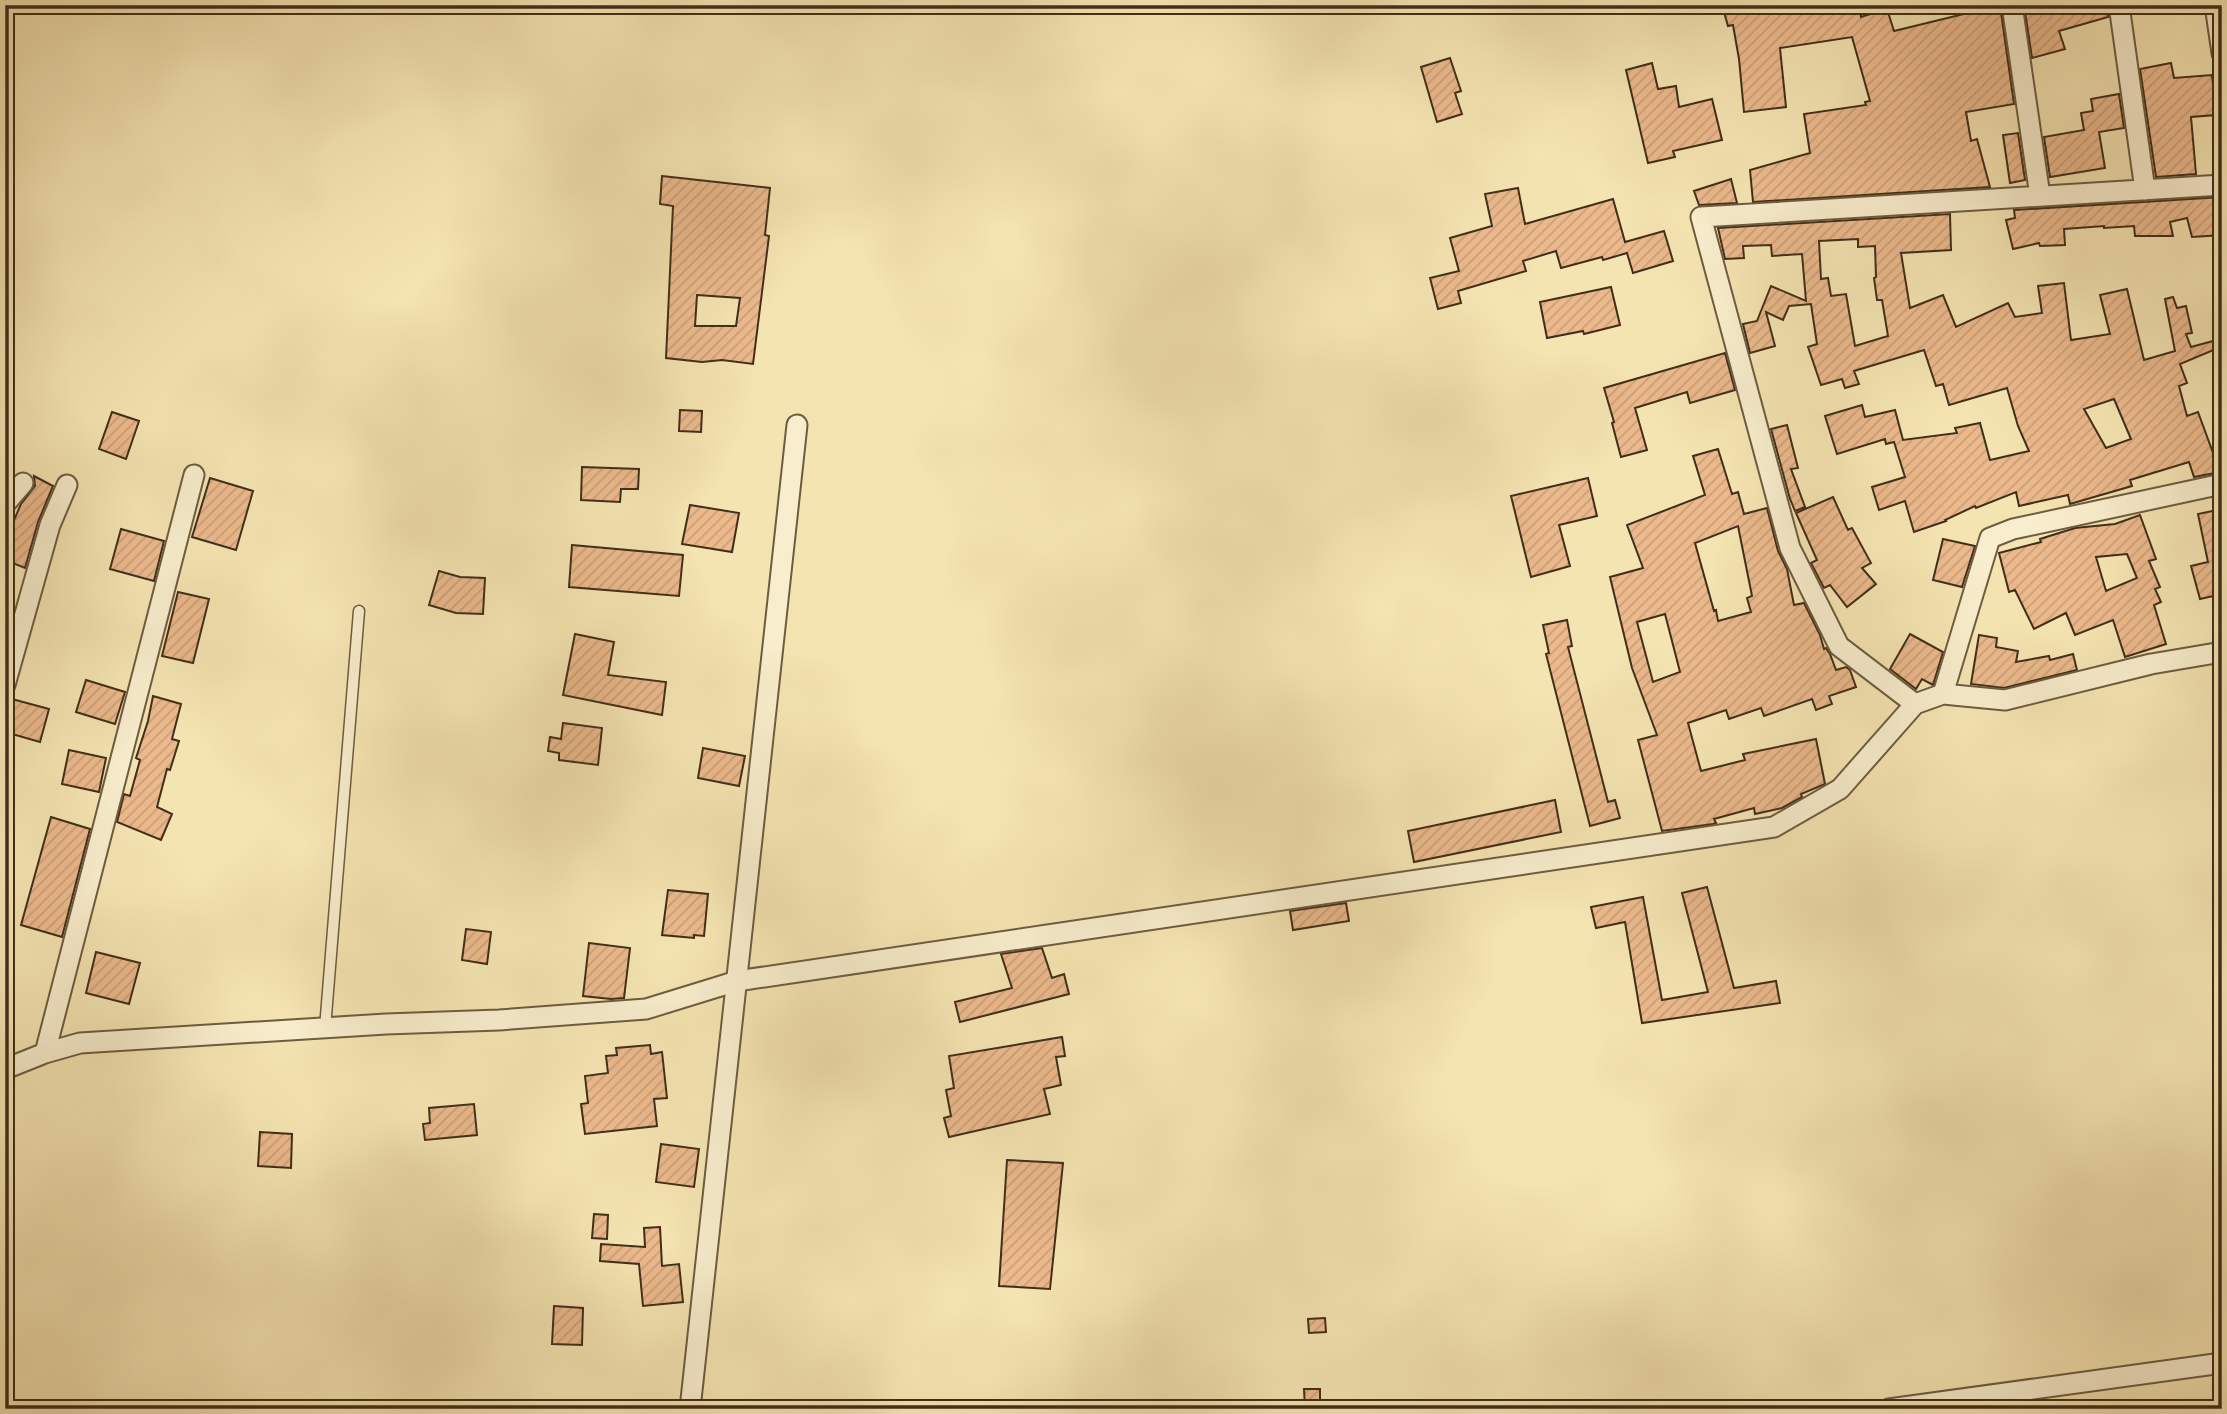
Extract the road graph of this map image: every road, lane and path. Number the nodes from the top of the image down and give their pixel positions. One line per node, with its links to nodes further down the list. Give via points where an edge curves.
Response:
1 (2012, 5): 7 (street)
2 (2119, 5): 6 (street)
3 (2218, 10): 4 (street)
4 (2222, 53)
5 (2222, 185): 6 (street)
6 (2145, 190): 7 (street)
7 (2040, 196): 18 (street, via 1701,217 1790,548 1839,646)
8 (797, 425): 19 (street)
9 (194, 475): 21 (street)
10 (23, 483): 13 (street)
11 (2222, 484): 17 (street, via 2013,529 1990,538)
12 (67, 485): 16 (street, via 50,526)
13 (5, 504)
14 (359, 611): 20 (lane)
15 (2222, 652): 17 (street, via 2151,664 2005,700)
16 (5, 685)
17 (1943, 694): 18 (street)
18 (1915, 704): 19 (street, via 1840,789 1774,827)
19 (737, 981): 20 (street, via 646,1009); 24 (street)
20 (325, 1028): 21 (street, via 80,1043)
21 (46, 1053): 22 (street)
22 (5, 1069)
23 (2222, 1363): 25 (street)
24 (690, 1409)
25 (1889, 1409)

